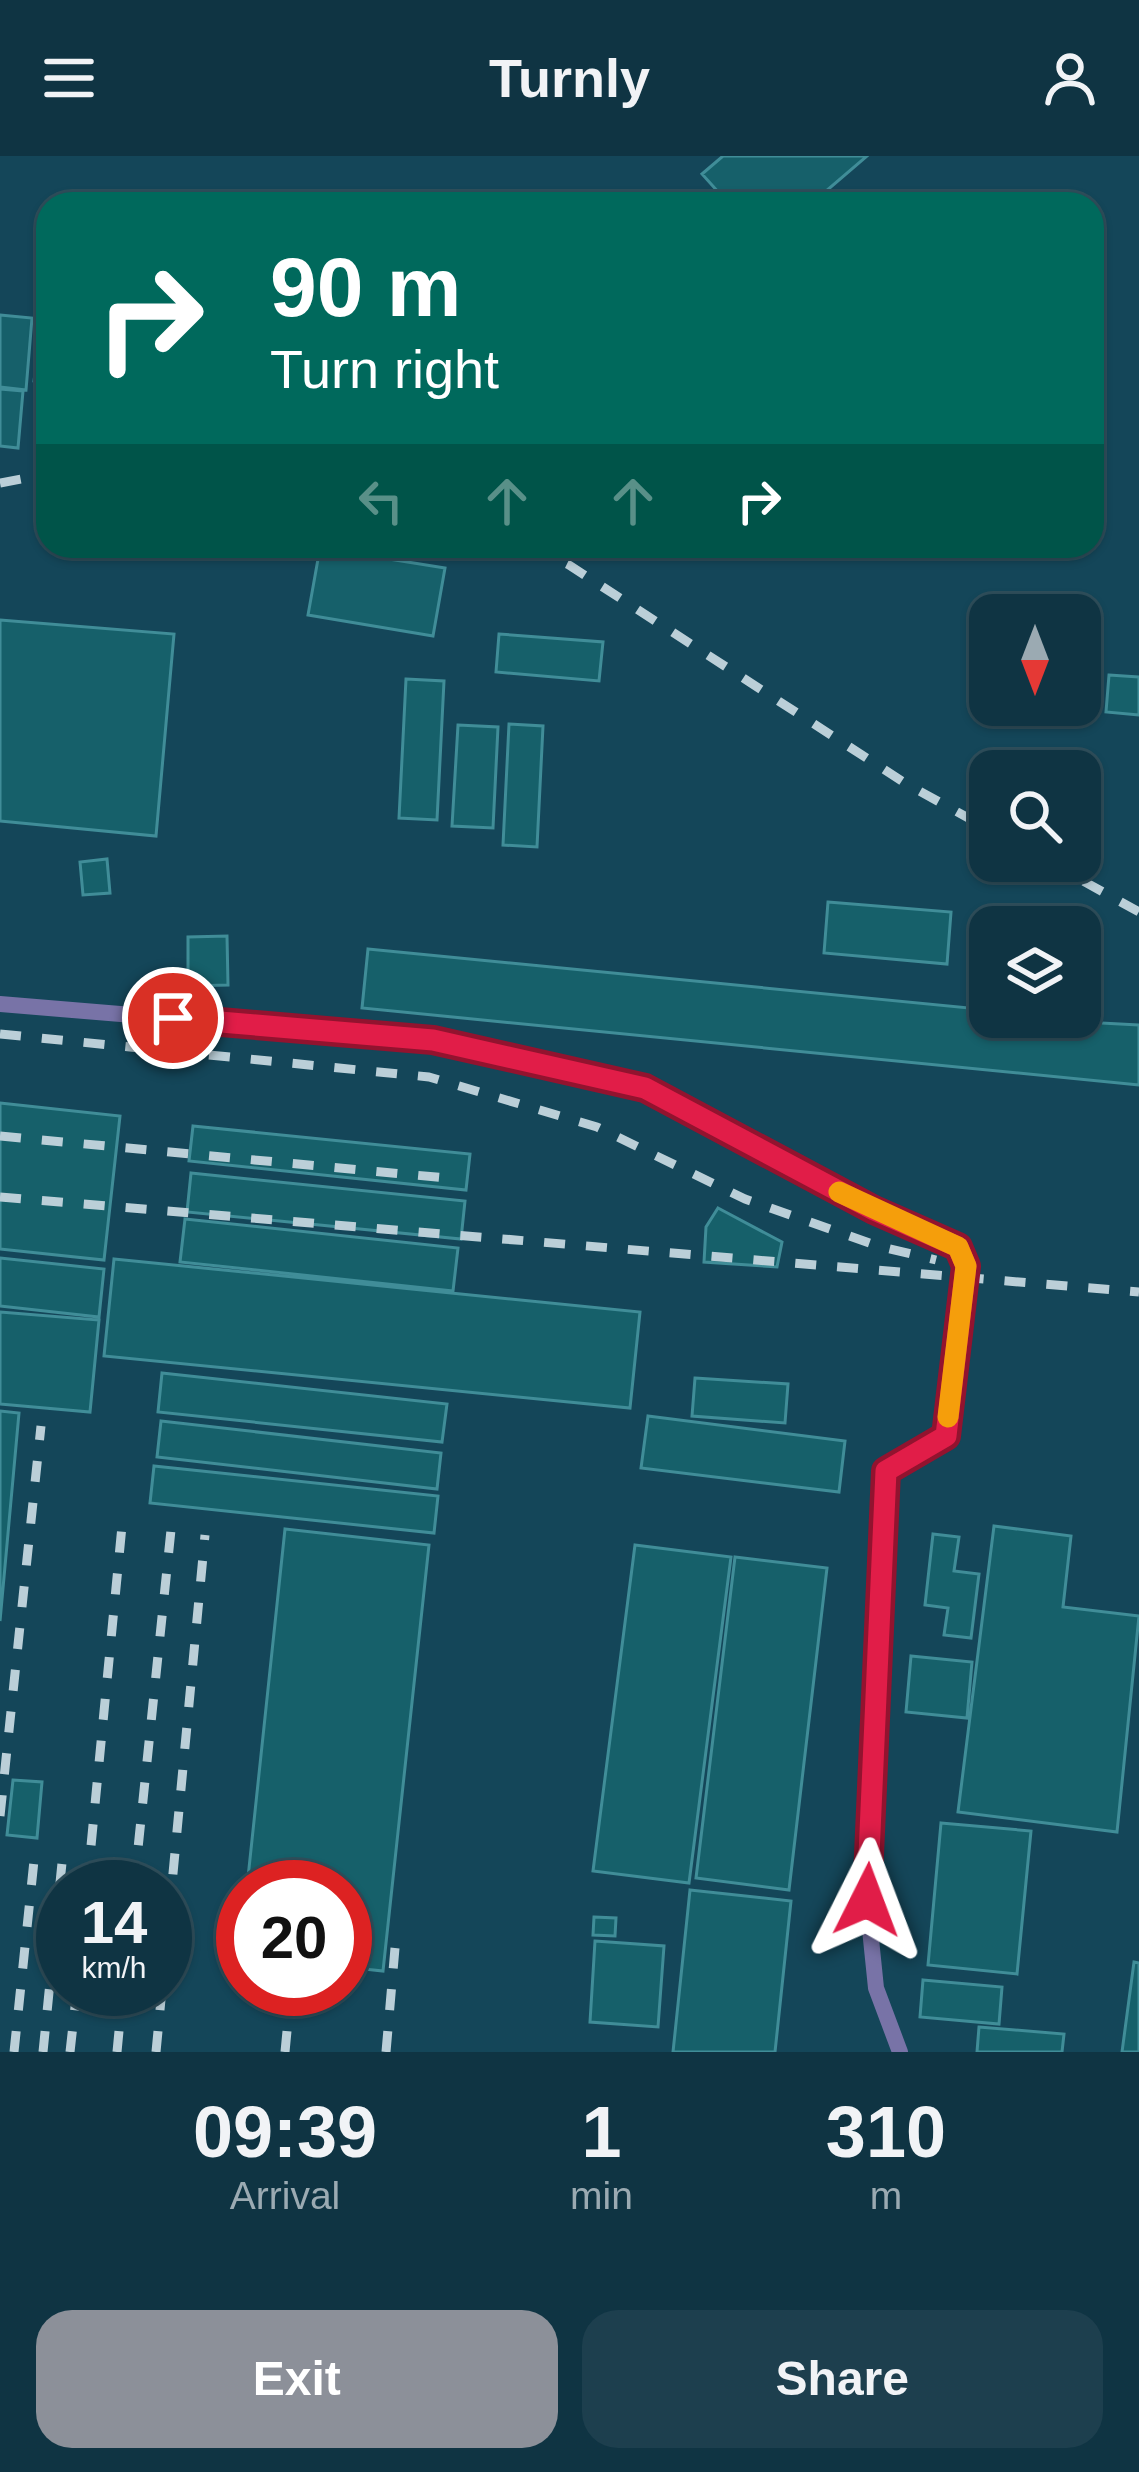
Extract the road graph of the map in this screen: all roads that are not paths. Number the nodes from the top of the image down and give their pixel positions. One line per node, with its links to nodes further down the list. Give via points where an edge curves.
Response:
1 (0, 1004): 2 (lane, via 433,1040 645,1088 958,1247 966,1266 946,1436 886,1471 867,1900 876,1988)
2 (900, 2052)

